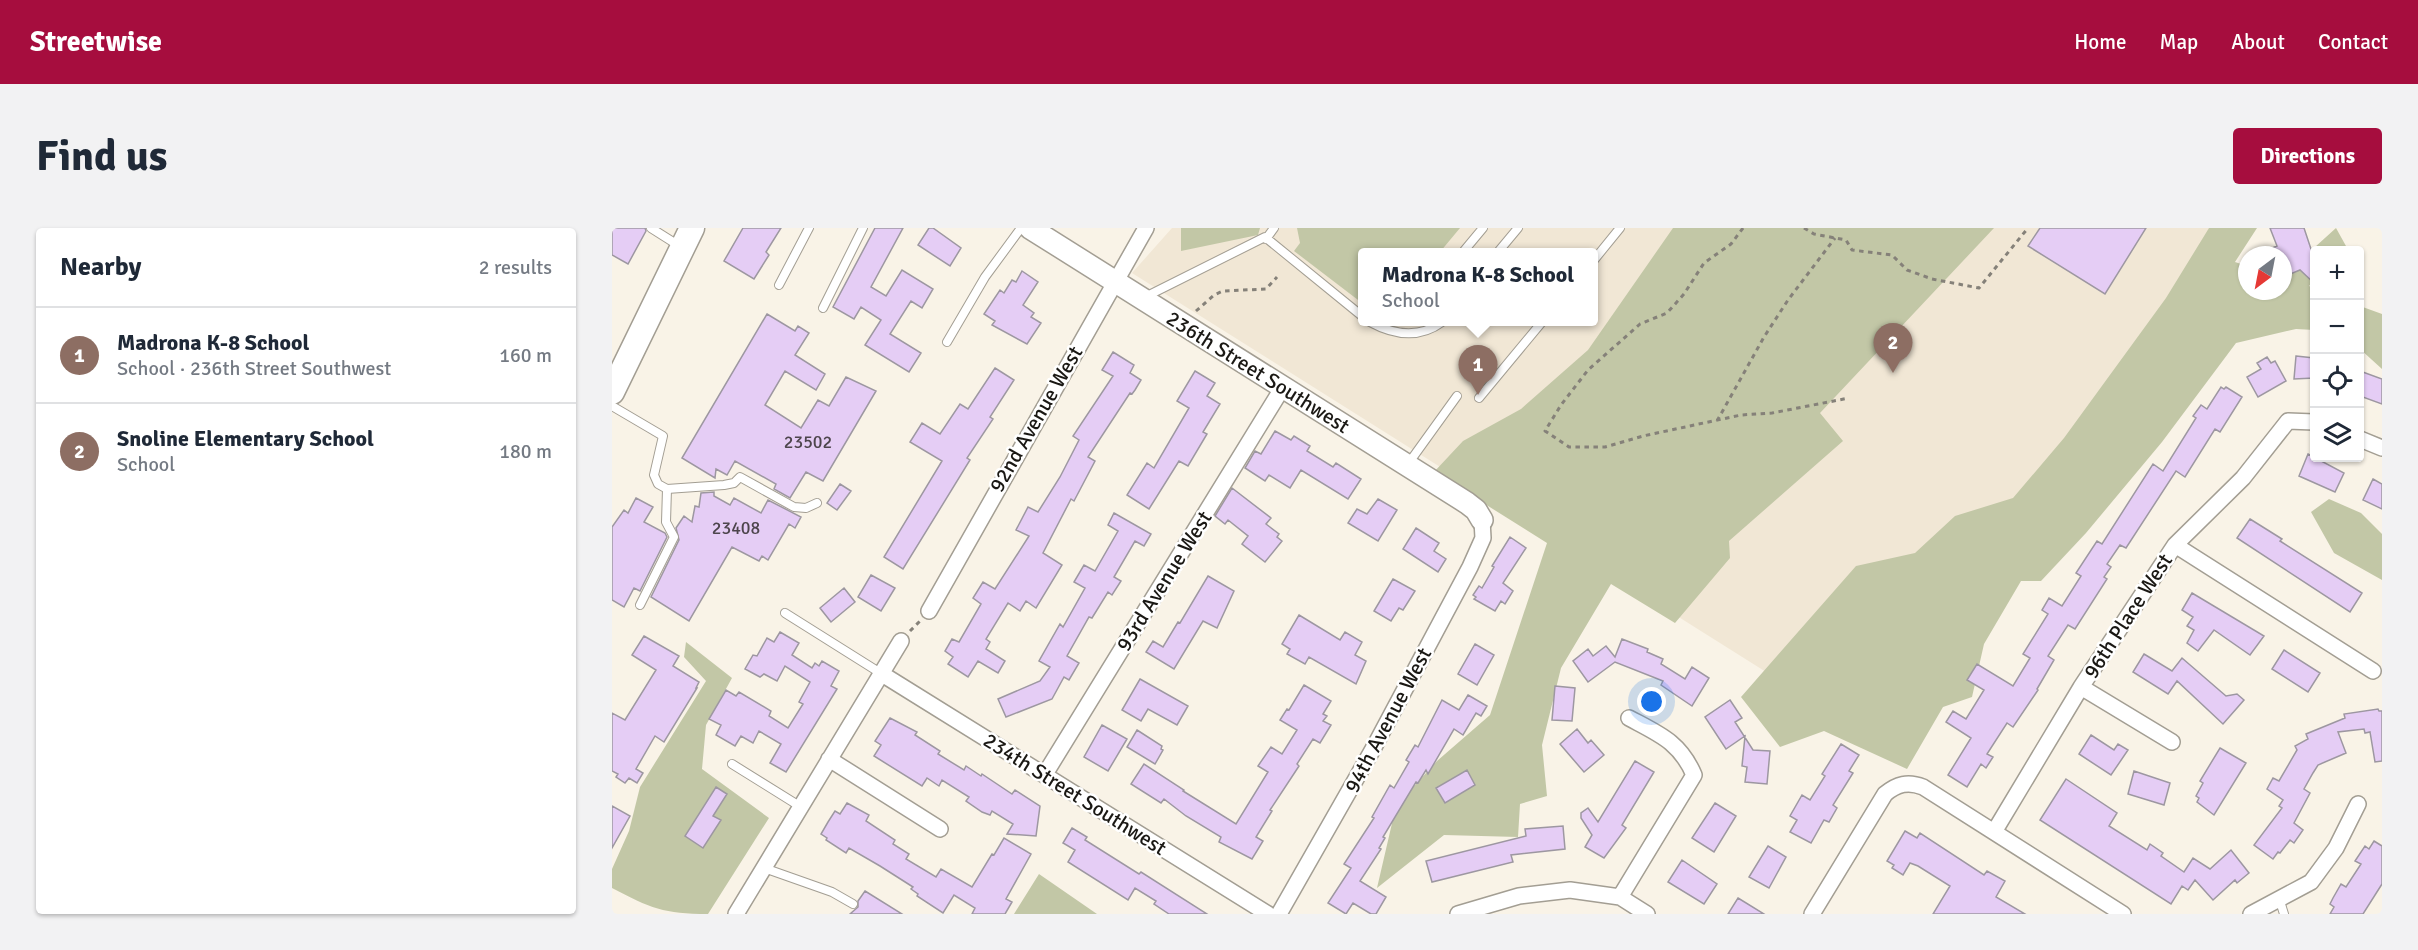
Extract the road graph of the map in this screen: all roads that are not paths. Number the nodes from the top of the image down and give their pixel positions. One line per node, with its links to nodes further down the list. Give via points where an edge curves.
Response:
1 (651, 228): 11 (lane)
2 (809, 228): 17 (lane)
3 (863, 228): 19 (lane)
4 (1021, 228): 24 (lane, via 985,277)
5 (1029, 228): 16 (street, 236th Street Southwest)
6 (1146, 228): 16 (street, 92nd Avenue West)
7 (1274, 228): 12 (lane)
8 (1483, 228): 13 (lane)
9 (1518, 228): 14 (lane)
10 (1620, 228): 15 (lane)
11 (687, 238): 26 (main road)
12 (1266, 238): 18 (lane); 20 (lane)
13 (1466, 248)
14 (1501, 248)
15 (1598, 254)
16 (1114, 281): 18 (street, 236th Street Southwest); 39 (street, 92nd Avenue West)
17 (779, 285)
18 (1142, 298): 25 (street, 236th Street Southwest)
19 (823, 308)
20 (1358, 313)
21 (1380, 326): 22 (lane, via 1395,333 1420,333)
22 (1433, 326)
23 (1538, 326): 28 (lane)
24 (947, 342)
25 (1283, 387): 33 (street, 236th Street Southwest); 49 (street, 93rd Avenue West)
26 (612, 392)
27 (1457, 396): 33 (lane)
28 (1479, 398)
29 (612, 406): 34 (lane, via 663,436 654,475 658,484)
30 (2310, 422): 37 (street, 96th Place West, via 2288,421 2243,478)
31 (2364, 441): 32 (street)
32 (2382, 448)
33 (1407, 465): 36 (street, 236th Street Southwest, via 1467,503)
34 (667, 489): 35 (lane, via 724,485 740,477 794,507 806,508); 38 (lane, via 666,522 674,537)
35 (817, 503)
36 (1482, 520): 61 (street, 94th Avenue West, via 1483,538 1470,567)
37 (2175, 545): 42 (street); 44 (street, 96th Place West)
38 (639, 605)
39 (929, 611)
40 (785, 613): 43 (lane)
41 (901, 641): 43 (street)
42 (2373, 671)
43 (882, 674): 47 (street); 49 (street, 234th Street Southwest)
44 (2081, 687): 46 (street); 53 (street, 96th Place West)
45 (1629, 718): 55 (street, via 1671,741 1687,758 1694,775)
46 (2172, 742)
47 (829, 759): 51 (street); 52 (street)
48 (732, 764): 51 (lane)
49 (1045, 774): 60 (street, 234th Street Southwest)
50 (2358, 804): 56 (street, via 2336,848 2311,882)
51 (801, 807): 54 (street)
52 (939, 829)
53 (1994, 832): 64 (street, via 1923,787 1914,783 1894,787 1885,794); 65 (street)
54 (764, 868): 57 (lane, via 832,892); 59 (street)
55 (1620, 897): 62 (street, via 1570,890 1519,896); 63 (street)
56 (2279, 898): 58 (street); 67 (lane)
57 (853, 904)
58 (2267, 910): 66 (street)
59 (736, 914)
60 (1268, 914)
61 (1279, 914)
62 (1458, 914)
63 (1647, 914)
64 (1812, 914)
65 (2123, 914)
66 (2251, 914)
67 (2284, 914)

